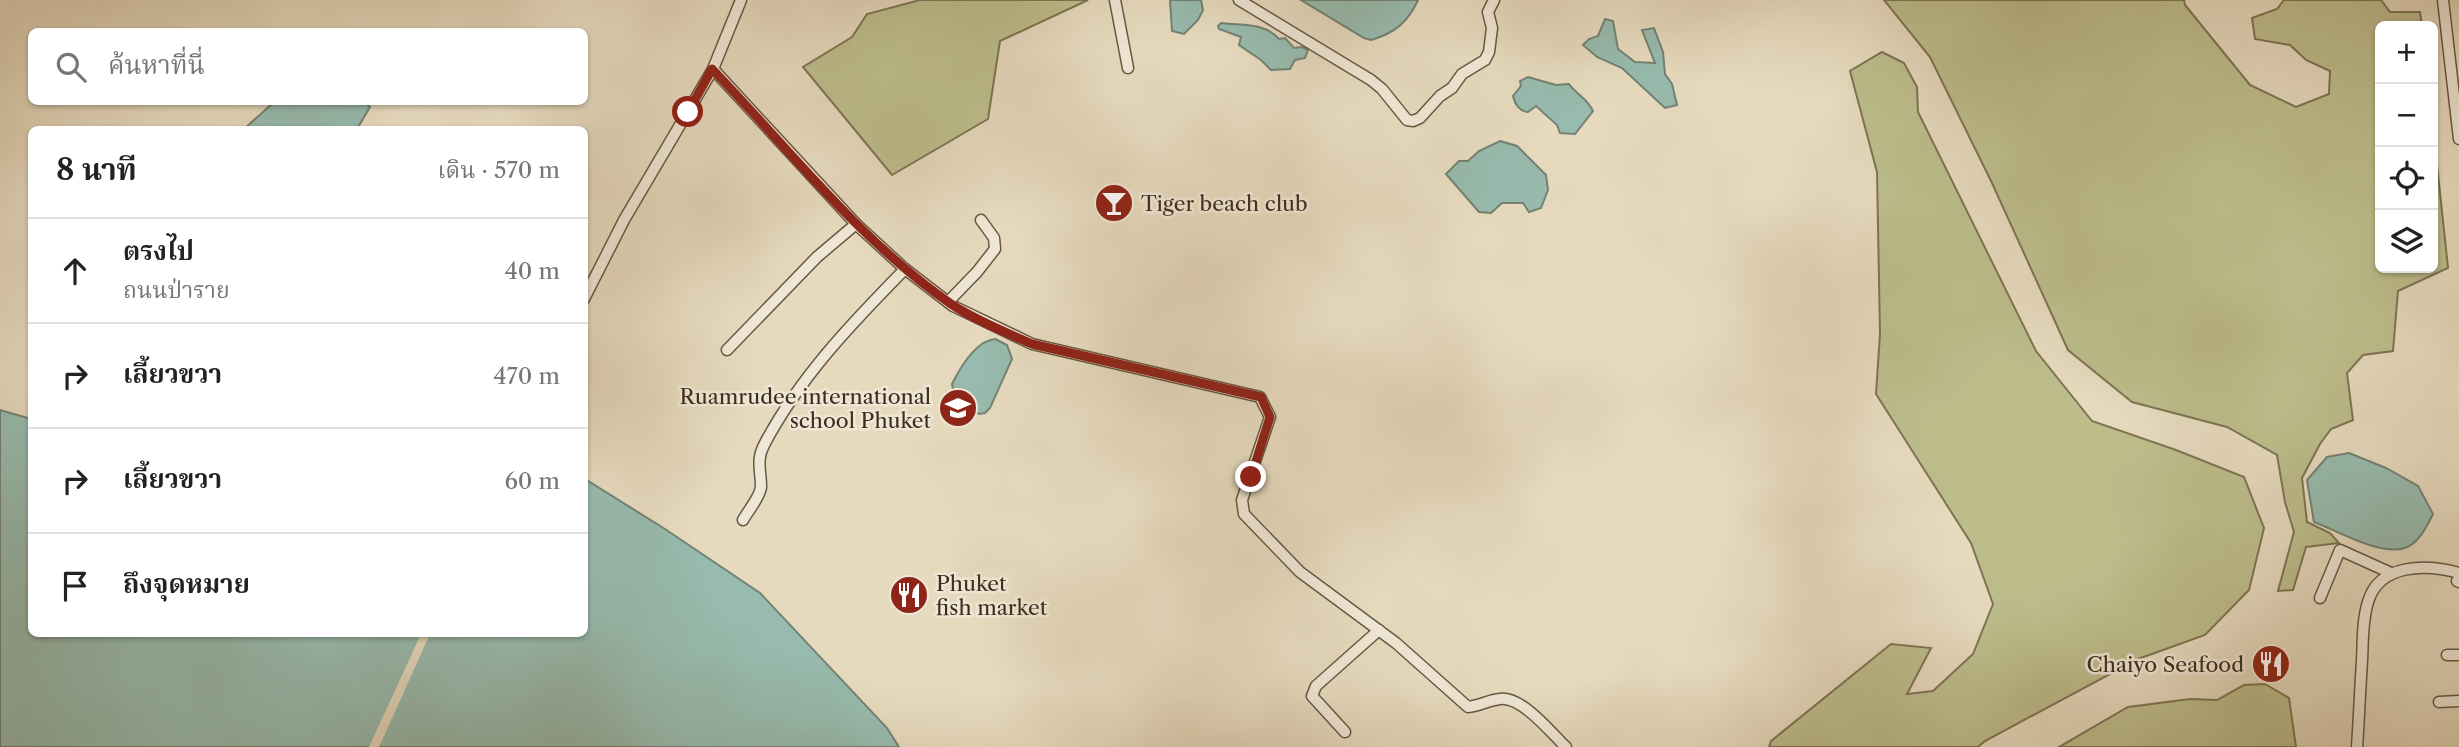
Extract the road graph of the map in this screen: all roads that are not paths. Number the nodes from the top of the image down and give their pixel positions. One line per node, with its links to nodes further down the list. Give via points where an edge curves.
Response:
1 (741, 0): 7 (street)
2 (1115, 0): 6 (street)
3 (1239, 0): 4 (street, via 1371,80 1413,121 1462,74 1485,60 1492,27 1488,12)
4 (1494, 0)
5 (2443, 0): 8 (street)
6 (1128, 68)
7 (712, 69): 10 (street); 12 (street)
8 (2459, 139)
9 (981, 220): 13 (street, via 995,249)
10 (856, 223): 11 (street); 14 (street, via 808,265)
11 (905, 269): 13 (street); 15 (street, via 834,343 765,442 759,456 761,489)
12 (588, 291)
13 (948, 302): 19 (street, via 1032,344 1261,397 1270,417 1242,500 1244,514 1300,572)
14 (727, 350)
15 (743, 520)
16 (2391, 573): 17 (street, via 2420,568); 18 (street, via 2340,550); 24 (street, via 2368,600)
17 (2458, 579)
18 (2320, 598)
19 (1379, 631): 22 (street, via 1312,693); 23 (street, via 1468,706 1502,698 1521,704)
20 (2459, 701): 21 (street)
21 (2439, 702)
22 (1345, 732)
23 (1566, 747)
24 (2357, 747)

